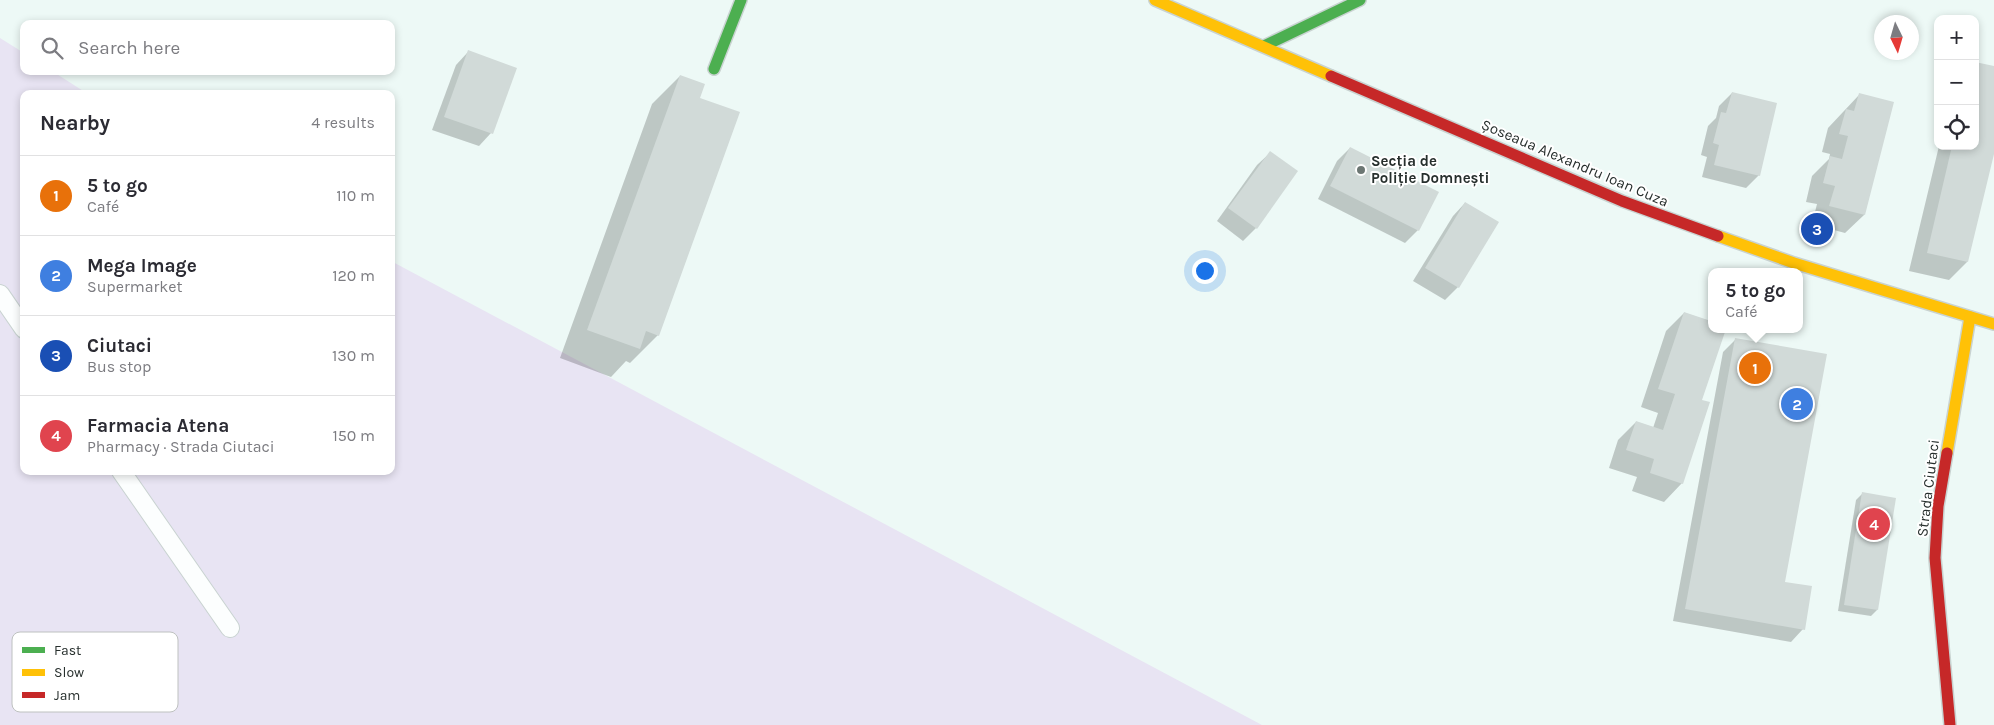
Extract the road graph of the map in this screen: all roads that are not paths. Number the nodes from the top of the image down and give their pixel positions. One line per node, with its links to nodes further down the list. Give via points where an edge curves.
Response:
1 (741, 0): 5 (main road)
2 (1155, 0): 4 (main road, Șoseaua Alexandru Ioan Cuza)
3 (1360, 0): 4 (main road)
4 (1264, 46): 7 (main road, Șoseaua Alexandru Ioan Cuza, via 1622,201 1794,263)
5 (714, 69)
6 (0, 294): 8 (lane)
7 (1970, 317): 9 (main road, Șoseaua Alexandru Ioan Cuza); 12 (main road, Strada Ciutaci, via 1937,524 1936,568)
8 (20, 323)
9 (1994, 324)
10 (124, 475): 11 (lane)
11 (230, 628)
12 (1950, 725)

